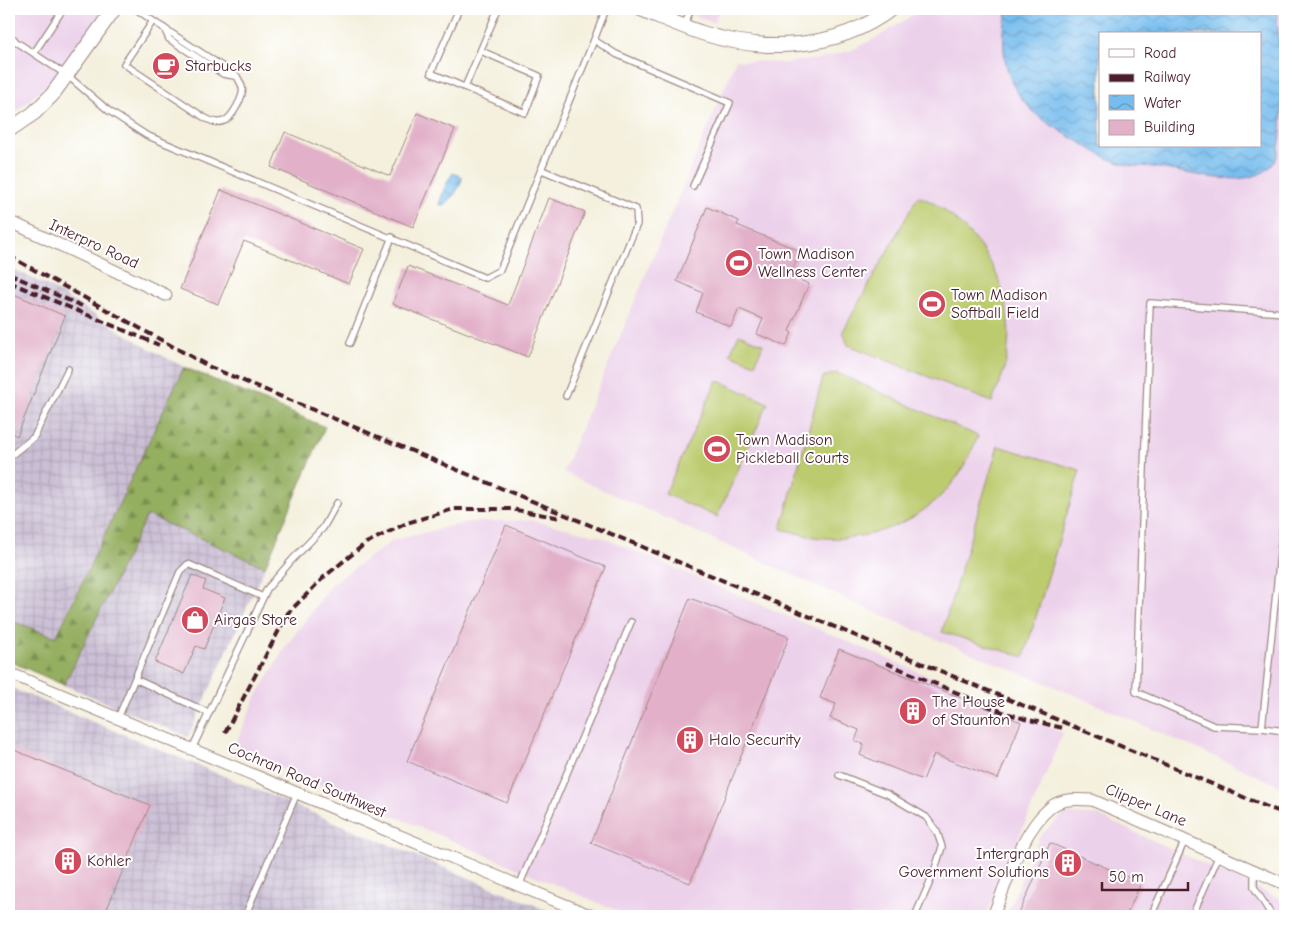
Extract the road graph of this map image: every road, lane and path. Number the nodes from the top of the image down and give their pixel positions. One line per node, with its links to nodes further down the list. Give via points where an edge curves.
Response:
1 (63, 9): 16 (lane)
2 (114, 9): 17 (street)
3 (136, 9): 10 (lane)
4 (459, 9): 18 (lane, via 431,73)
5 (498, 9): 15 (lane)
6 (606, 9): 13 (lane)
7 (641, 9): 11 (street)
8 (691, 9): 11 (lane)
9 (891, 9): 11 (street, via 857,29 796,45 762,45 702,33)
10 (153, 21): 10 (lane, via 237,76 243,93 225,121 205,118 124,64)
11 (684, 26)
12 (11, 38): 14 (lane); 16 (lane)
13 (594, 40): 20 (lane); 21 (lane, via 616,54 730,103)
14 (9, 48)
15 (481, 51): 18 (lane); 18 (lane, via 539,76 525,112)
16 (34, 53): 17 (lane)
17 (68, 76): 19 (street, via 34,113); 23 (lane, via 109,111 146,135)
18 (465, 87)
19 (9, 130)
20 (542, 170): 23 (lane, via 500,270 485,278); 28 (lane, via 636,209 637,224)
21 (693, 186)
22 (9, 222): 24 (street, Interpro Road)
23 (392, 237): 26 (lane)
24 (166, 295)
25 (1285, 313): 38 (lane, via 1150,303 1136,692 1214,726)
26 (350, 342)
27 (68, 369): 29 (lane, via 34,437)
28 (566, 396)
29 (9, 457)
30 (337, 503): 32 (lane, via 323,528)
31 (1285, 506): 38 (lane)
32 (263, 597): 35 (lane, via 188,564 180,572); 36 (lane)
33 (631, 622): 47 (lane)
34 (9, 673): 37 (street, Cochran Road Southwest)
35 (135, 679): 36 (lane); 37 (lane)
36 (209, 713): 40 (lane)
37 (118, 718): 40 (street, Cochran Road Southwest)
38 (1262, 728): 39 (lane)
39 (1285, 731)
40 (192, 749): 42 (street, Cochran Road Southwest)
41 (839, 775): 50 (lane, via 887,794 926,817 937,832 942,847)
42 (297, 794): 47 (street, Cochran Road Southwest); 48 (lane)
43 (1185, 840): 44 (street, Clipper Lane); 51 (street, Clipper Lane, via 1092,800 1073,799 1051,806 1027,834); 52 (lane)
44 (1219, 855): 45 (street, Clipper Lane); 53 (lane)
45 (1254, 871): 46 (street, Clipper Lane); 54 (lane, via 1254,887)
46 (1285, 884)
47 (519, 886): 49 (street, Cochran Road Southwest)
48 (245, 916)
49 (592, 916)
50 (915, 916)
51 (993, 916)
52 (1151, 916)
53 (1192, 916)
54 (1272, 916)

